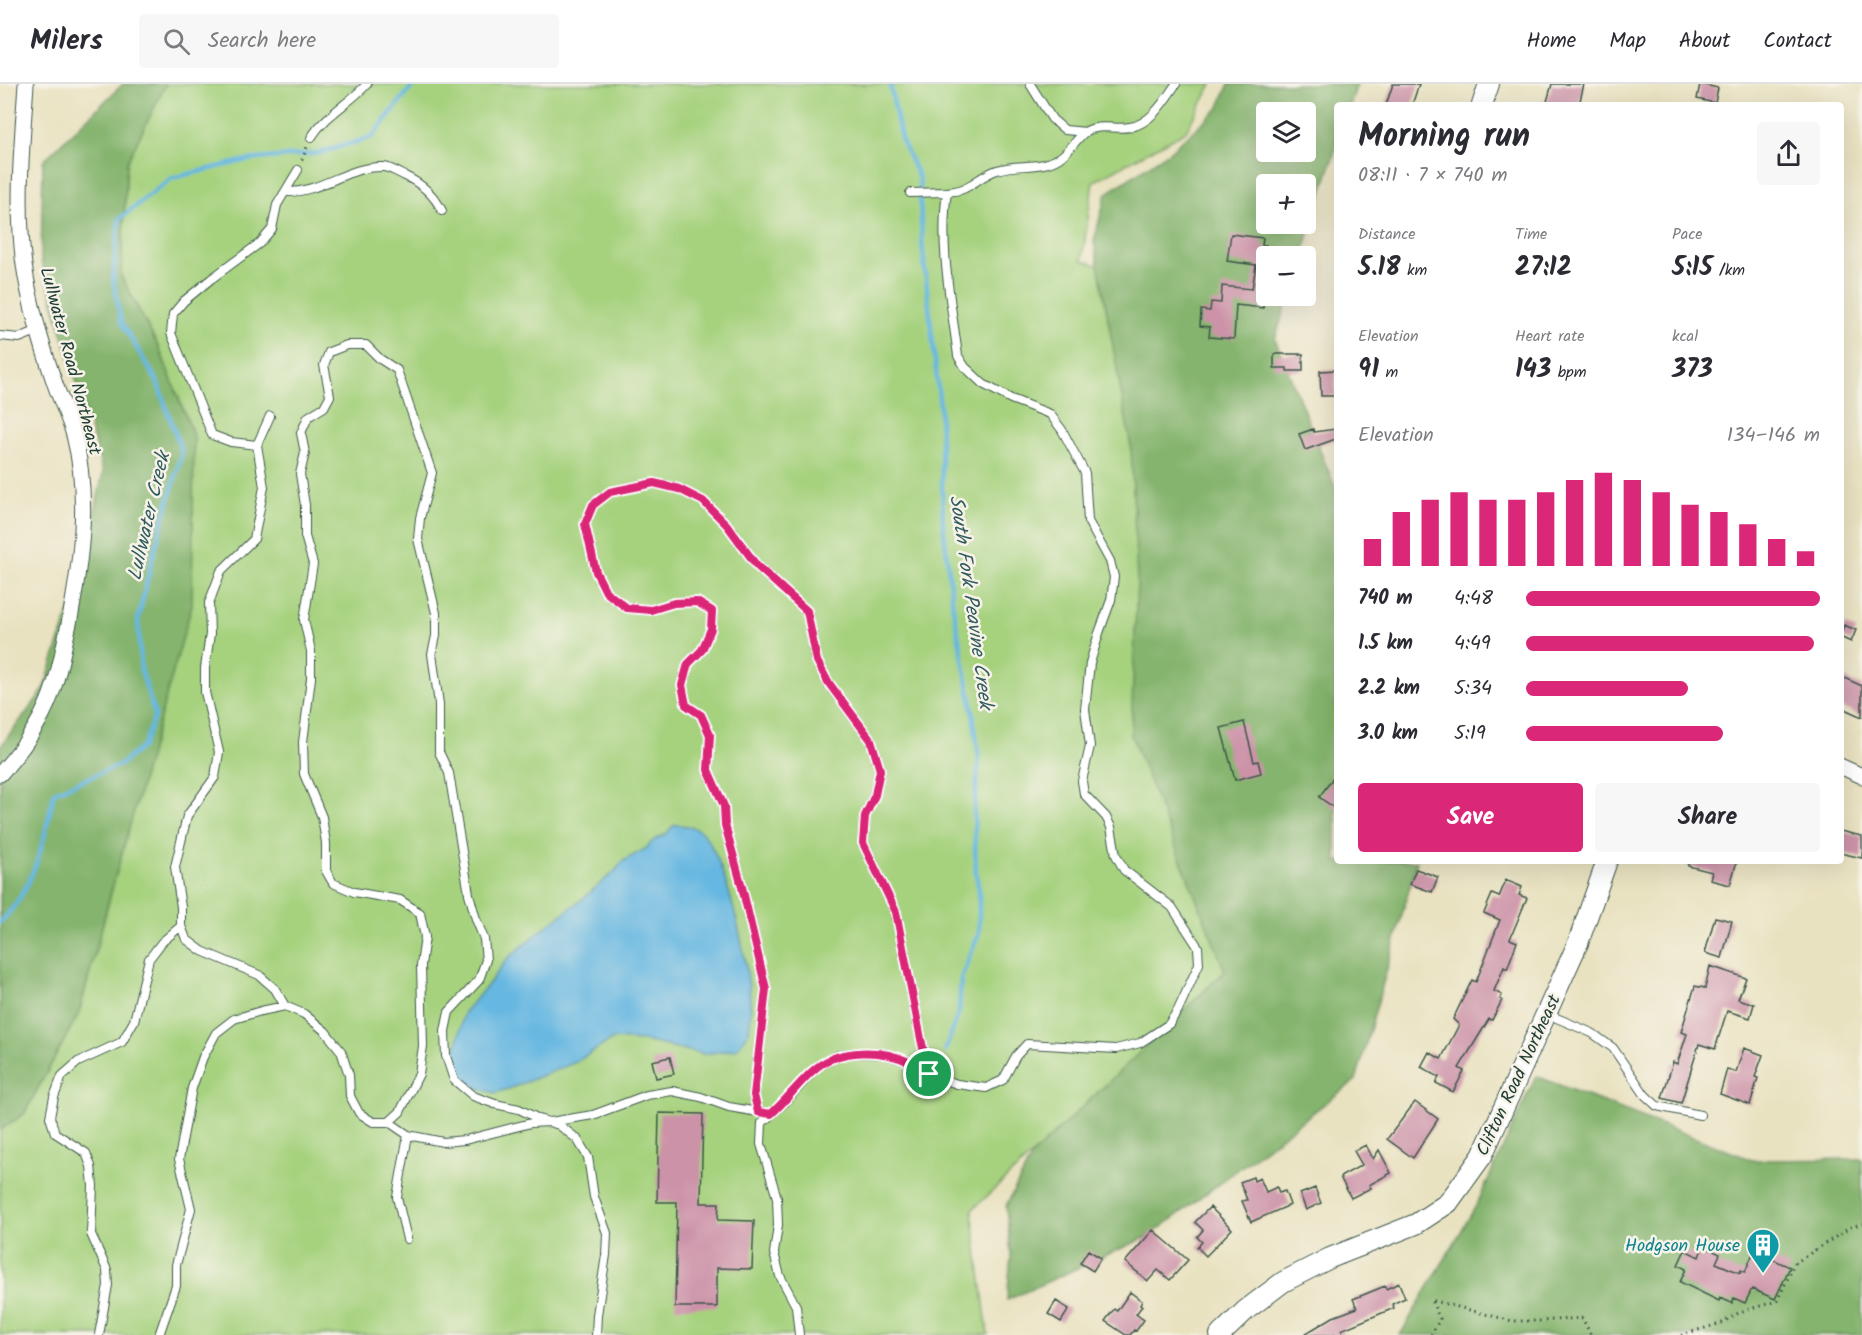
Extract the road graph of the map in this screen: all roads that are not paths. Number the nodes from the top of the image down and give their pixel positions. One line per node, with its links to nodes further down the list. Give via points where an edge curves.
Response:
1 (26, 84): 14 (street, Lullwater Road Northeast, via 21,226 24,265)
2 (368, 84): 8 (lane, via 319,125)
3 (1030, 84): 7 (lane, via 1052,119 1065,130)
4 (1176, 84): 7 (lane, via 1143,122)
5 (1489, 84): 6 (street)
6 (1483, 102)
7 (1086, 132): 11 (lane, via 1058,159 1034,167 998,169 964,189)
8 (311, 138)
9 (298, 170): 10 (lane)
10 (285, 192): 13 (lane, via 301,192 365,168 386,167 415,180 435,197); 17 (lane, via 277,205 272,229 260,243 173,314 171,333 212,435)
11 (947, 192): 12 (lane); 25 (lane, via 944,249 958,356 983,384 1050,414 1062,430 1085,473 1088,520 1110,561 1114,577 1111,600 1090,663 1085,709 1090,746 1082,781 1084,794 1106,817 1116,855 1125,870 1172,907 1187,928 1198,947 1199,964 1169,1024 1140,1043 1116,1049 1027,1044 1003,1080 986,1088 957,1084)
12 (910, 193)
13 (442, 211)
14 (39, 330): 15 (lane, via 19,338); 19 (street, Lullwater Road Northeast, via 80,464 83,534 54,687 28,739)
15 (0, 336)
16 (270, 416): 17 (lane)
17 (257, 445): 22 (lane, via 264,486 254,539 221,571 209,603 205,692 219,752 214,777 187,816 175,867)
18 (1844, 768): 20 (street)
19 (0, 774)
20 (1862, 776)
21 (1606, 864): 24 (street, Clifton Road Northeast)
22 (181, 926): 23 (lane, via 186,939 202,951 259,975 275,989); 33 (lane, via 149,959 134,1022 122,1042 78,1062 62,1076 54,1097 50,1117 55,1133 86,1154 91,1166 91,1234 107,1269 108,1285)
23 (285, 1006): 29 (lane, via 304,1014 341,1051 349,1075 350,1096 359,1113 373,1122); 34 (lane, via 234,1019 216,1033 203,1056 192,1088 179,1159 191,1209 176,1265 176,1286)
24 (1547, 1014): 28 (lane, via 1592,1033 1613,1048 1657,1106); 37 (street, Clifton Road Northeast, via 1482,1156 1448,1203 1416,1224 1330,1258 1283,1282)
25 (929, 1074): 26 (lane, via 896,912 863,843 865,816 880,770 871,740 817,661 807,611 757,566 727,525 703,501 654,483 610,492 593,505 585,524 596,572 606,592 627,608 651,610 697,602 712,611 711,629 702,650 688,664 682,685 686,705 701,715 710,735 708,770 724,806 725,825 766,989 755,1077); 27 (lane, via 885,1054 839,1056 817,1067)
26 (758, 1112): 27 (lane); 30 (lane, via 672,1091 647,1095 593,1115)
27 (771, 1114): 36 (lane, via 762,1123 761,1144 777,1198 774,1253 780,1276 796,1306)
28 (1700, 1115)
29 (389, 1122): 30 (lane, via 400,1112 419,1074 425,937 420,913 400,900 354,892 333,883 327,871 322,817 304,774 303,742 311,678 311,651 304,620 313,564 300,474 305,453 302,434 308,417 324,407 330,396 324,365 329,352 347,345 366,345 397,370 432,472 418,539 436,613 432,654 439,704 439,752 449,773 469,894 484,939 486,960 479,980 449,1012 446,1056 454,1080 473,1096 519,1108); 31 (lane)
30 (550, 1122): 31 (lane, via 511,1127 465,1140 443,1142); 35 (lane, via 577,1139 588,1157 594,1197 607,1233)
31 (408, 1135): 32 (lane, via 397,1197)
32 (407, 1239)
33 (99, 1335)
34 (159, 1335)
35 (596, 1335)
36 (798, 1335)
37 (1220, 1335)

